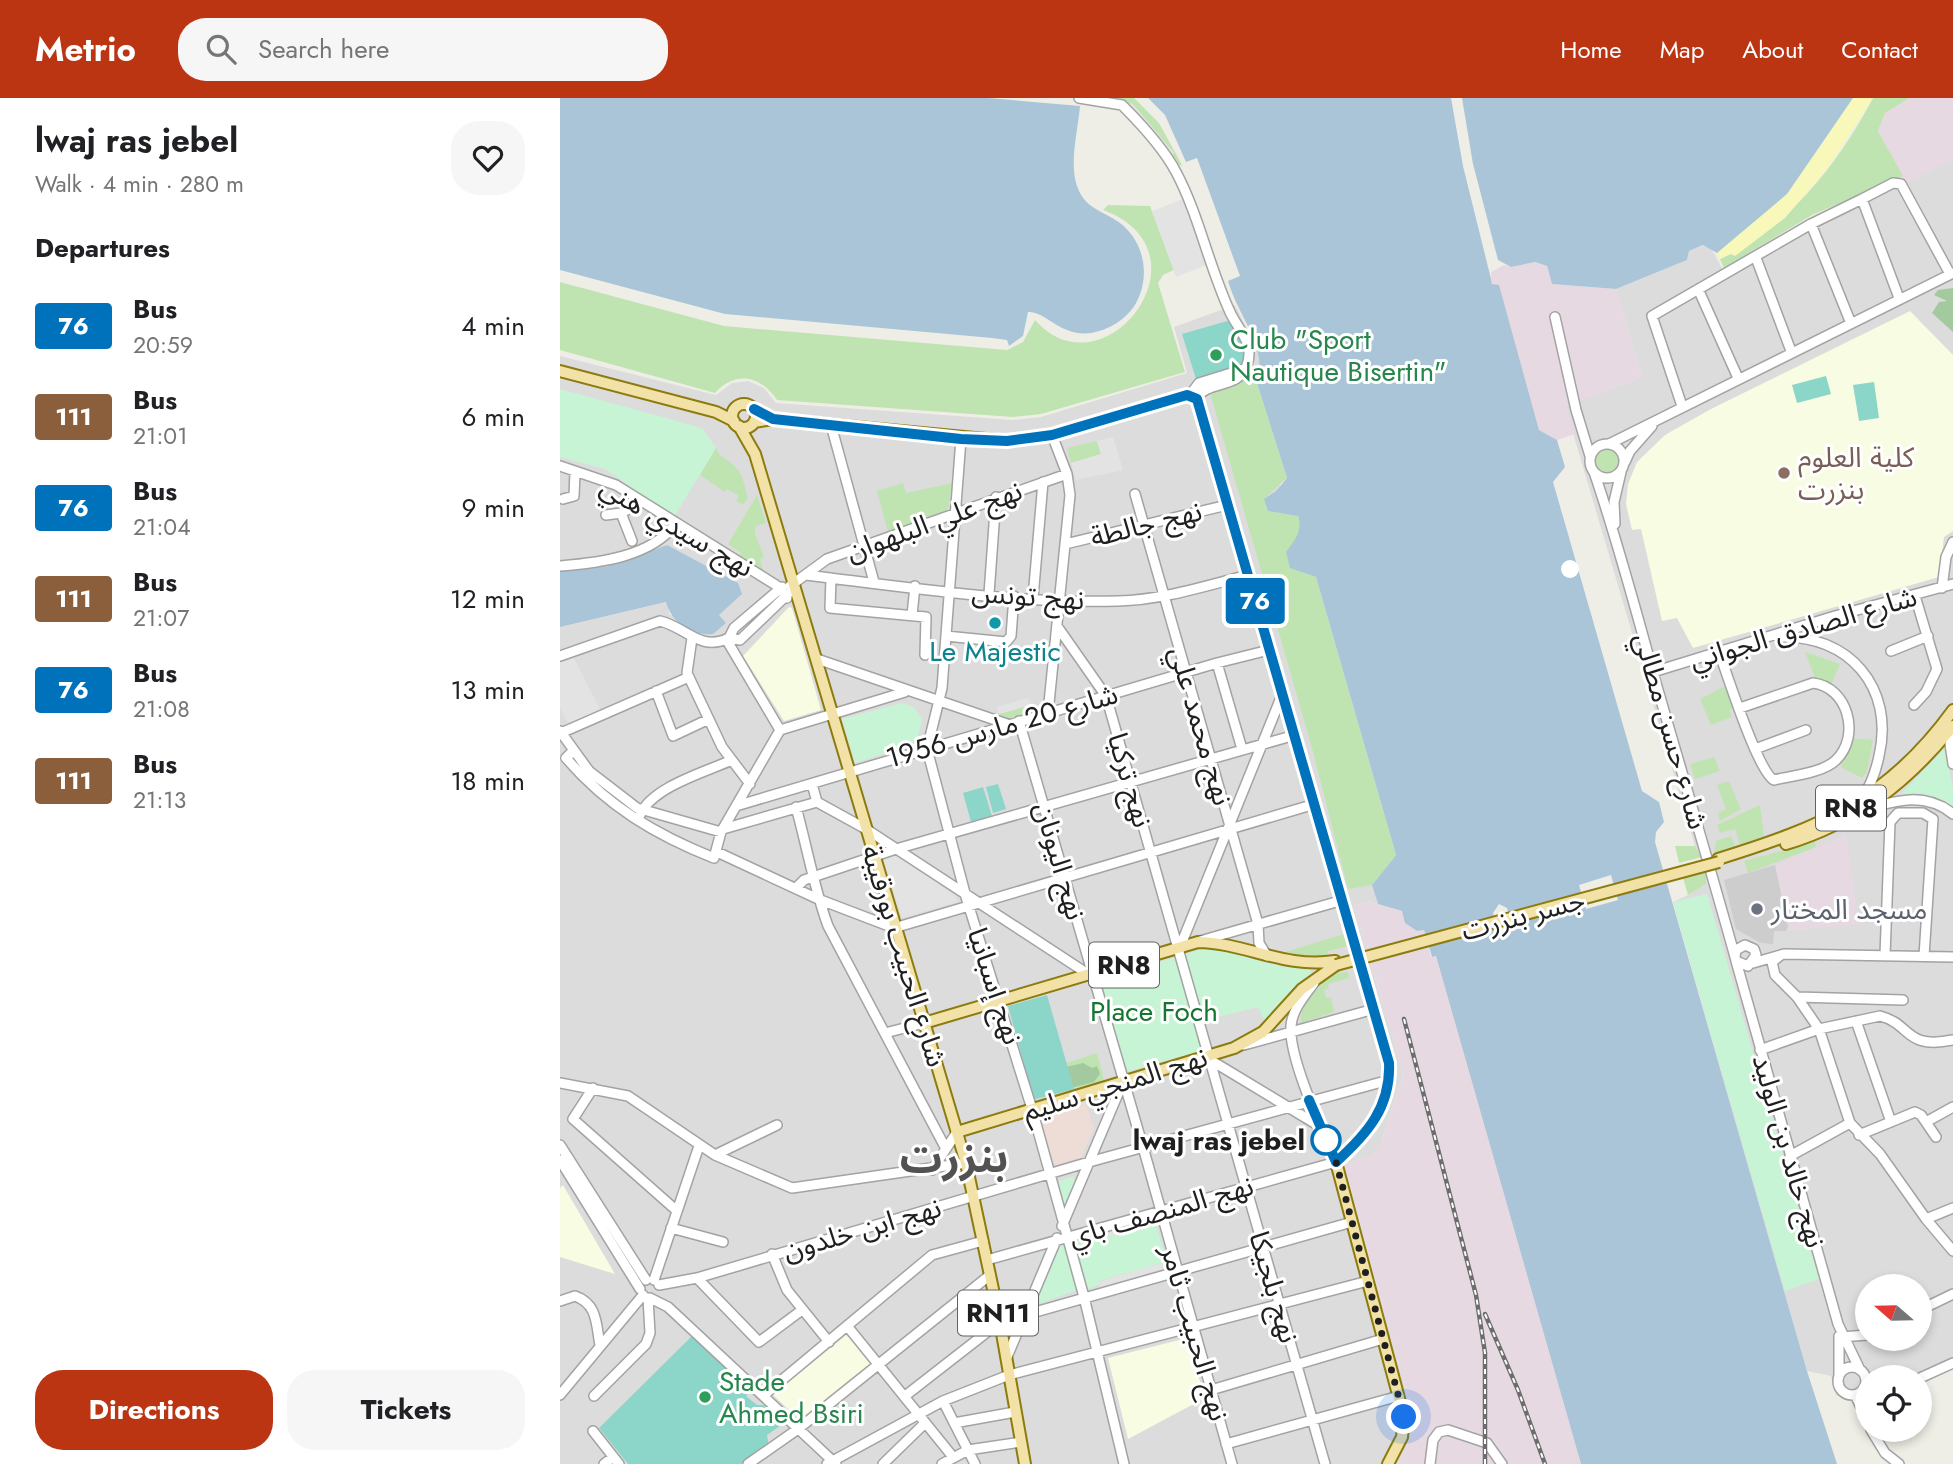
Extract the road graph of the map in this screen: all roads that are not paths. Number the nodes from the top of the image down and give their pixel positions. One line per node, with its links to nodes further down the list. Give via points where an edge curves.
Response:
1 (1079, 98): 13 (street, via 1122,105 1175,170 1231,314 1248,345 1246,369 1233,382)
2 (1862, 199): 3 (street); 5 (street, via 1893,183 1901,184); 7 (street)
3 (1811, 224): 4 (street); 9 (street)
4 (1756, 258): 6 (street); 10 (street)
5 (1952, 273): 7 (street)
6 (1699, 291): 12 (street); 14 (street, via 1652,316)
7 (1899, 298): 9 (street)
8 (1555, 317): 27 (street)
9 (1850, 321): 10 (street)
10 (1791, 351): 12 (street)
11 (560, 371): 17 (main road)
12 (1738, 378): 14 (street)
13 (1193, 396): 23 (main road); 38 (main road)
14 (1682, 407): 19 (street)
15 (734, 409): 16 (main road, via 742,404); 17 (main road); 21 (main road)
16 (754, 409): 18 (main road); 20 (main road)
17 (716, 412): 21 (main road)
18 (773, 419): 20 (main road); 22 (main road)
19 (1658, 420): 25 (street); 29 (street, via 1630,451)
20 (754, 423): 21 (main road, via 747,427); 26 (main road, شارع الحبيب بورقيبة)
21 (736, 424): 26 (main road, شارع الحبيب بورقيبة)
22 (831, 425): 24 (main road); 48 (street)
23 (1052, 435): 24 (main road, via 1014,441); 32 (street)
24 (961, 439): 39 (street)
25 (1609, 444): 27 (street, via 1597,447); 29 (street, via 1621,451)
26 (755, 454): 54 (main road, شارع الحبيب بورقيبة)
27 (1590, 456): 31 (street)
28 (560, 466): 30 (street, نهج سيدي هني)
29 (1622, 468): 31 (street, via 1608,478); 44 (street, via 1614,502)
30 (575, 472): 36 (street, via 575,496); 37 (street, نهج سيدي هني, via 610,482)
31 (1594, 472): 44 (street)
32 (1067, 474): 33 (street, نهج علي البلهوان); 47 (street, via 1070,495)
33 (1043, 482): 35 (street, نهج علي البلهوان); 65 (street)
34 (1135, 494): 43 (street, نهج محمد علي)
35 (996, 497): 39 (street, نهج علي البلهوان); 60 (street)
36 (563, 499)
37 (642, 502): 40 (street); 42 (street, نهج سيدي هني)
38 (1227, 505): 43 (street, نهج جالطة); 51 (main road)
39 (956, 511): 48 (street, نهج علي البلهوان); 59 (street)
40 (621, 513): 41 (street); 45 (street)
41 (606, 515)
42 (676, 523): 49 (street, via 666,538 605,562); 57 (street, نهج سيدي هني)
43 (1143, 524): 47 (street, نهج جالطة); 62 (street, نهج محمد علي)
44 (1616, 536): 82 (street, شارع حسن مطالي)
45 (632, 541)
46 (1953, 542): 58 (street)
47 (1065, 544): 66 (street)
48 (864, 547): 50 (street, نهج علي البلهوان, via 827,559); 53 (street)
49 (560, 566)
50 (805, 575): 52 (street, نهج تونس); 54 (street, نهج علي البلهوان)
51 (1248, 575): 62 (street, نهج تونس); 74 (main road)
52 (831, 578): 53 (street, نهج تونس); 67 (street, via 830,608)
53 (874, 582): 56 (street, نهج تونس)
54 (792, 584): 57 (street); 64 (street); 79 (main road, شارع الحبيب بورقيبة)
55 (1953, 584): 58 (street, شارع الصادق الجواني)
56 (915, 586): 59 (street, نهج تونس); 67 (street)
57 (779, 587): 64 (street, نهج سيدي هني); 72 (street)
58 (1942, 588): 63 (street, شارع الصادق الجواني)
59 (949, 590): 60 (street, نهج تونس); 69 (street)
60 (989, 594): 61 (street, نهج تونس)
61 (1014, 596): 65 (street, نهج تونس); 69 (street, via 1011,636 1006,642)
62 (1164, 596): 66 (street, نهج تونس); 81 (street, نهج محمد علي)
63 (1915, 596): 70 (street); 73 (street, شارع الصادق الجواني)
64 (787, 598): 72 (street, via 740,640)
65 (1033, 598): 66 (street, نهج تونس)
66 (1059, 601): 68 (street)
67 (912, 615): 77 (street, via 927,619)
68 (1057, 626): 87 (street, نهج تركيا); 93 (street)
69 (946, 636): 88 (street)
70 (1928, 636): 75 (street); 89 (street, via 1937,669)
71 (692, 638): 72 (street, via 707,642); 78 (street, via 667,622 653,622); 83 (street)
72 (728, 638): 98 (street)
73 (1766, 638): 76 (street, شارع الصادق الجواني); 120 (street, via 1802,639 1835,649 1860,667 1870,681 1882,713 1881,747)
74 (1269, 650): 80 (street, شارع 20 مارس 1956); 86 (main road)
75 (1891, 651)
76 (1719, 652): 82 (street, شارع الصادق الجواني); 90 (street)
77 (925, 655)
78 (560, 656)
79 (817, 659): 85 (street); 92 (main road, شارع الحبيب بورقيبة)
80 (1217, 663): 81 (street, شارع 20 مارس 1956); 105 (street)
81 (1186, 672): 87 (street, شارع 20 مارس 1956); 108 (street, نهج محمد علي)
82 (1653, 672): 139 (street, شارع حسن مطالي)
83 (689, 677): 84 (street); 94 (street)
84 (656, 691): 94 (street, via 673,736); 100 (street)
85 (905, 692): 88 (street); 92 (street)
86 (1283, 694): 102 (main road); 103 (street)
87 (1106, 696): 93 (street, شارع 20 مارس 1956); 112 (street, نهج تركيا)
88 (937, 703): 96 (street); 104 (street)
89 (1914, 705)
90 (1740, 708): 106 (street); 106 (street, via 1814,683 1834,691 1848,716 1841,752 1829,765 1774,780 1765,774)
91 (1953, 710): 120 (main road, RN8)
92 (832, 713): 98 (street); 111 (main road, شارع الحبيب بورقيبة)
93 (1048, 713): 95 (street, شارع 20 مارس 1956)
94 (709, 719): 109 (street)
95 (1019, 721): 96 (street, شارع 20 مارس 1956); 119 (street, نهج اليونان)
96 (1008, 724): 104 (street, شارع 20 مارس 1956)
97 (1953, 726): 120 (main road, RN8, via 1898,786)
98 (780, 730): 113 (street)
99 (1806, 730): 106 (street)
100 (561, 732): 107 (street)
101 (1953, 733): 110 (street)
102 (1295, 735): 103 (street); 116 (main road)
103 (1266, 742): 105 (street); 124 (street)
104 (927, 749): 111 (street, شارع 20 مارس 1956); 127 (street, نهج إسبانيا)
105 (1242, 749): 108 (street)
106 (1755, 749)
107 (573, 751): 121 (street, via 606,786); 123 (street, via 566,758 583,778)
108 (1212, 758): 112 (street); 124 (street, نهج محمد علي)
109 (732, 760): 113 (street); 121 (street, via 704,769 646,802)
110 (1953, 764)
111 (850, 771): 114 (street, شارع 20 مارس 1956); 125 (main road, شارع الحبيب بورقيبة)
112 (1130, 782): 119 (street); 129 (street, نهج تركيا)
113 (750, 783): 117 (street)
114 (812, 783): 115 (street); 117 (street, شارع 20 مارس 1956)
115 (817, 802): 118 (street); 125 (street)
116 (1315, 804): 124 (street); 136 (main road)
117 (736, 806): 126 (street)
118 (796, 807): 126 (street); 132 (street)
119 (1044, 807): 127 (street); 133 (street, نهج اليونان)
120 (1861, 807): 122 (street, via 1915,799 1936,803); 150 (main road, جسر بنزرت / RN8, bridge, via 1719,860)
121 (642, 810): 123 (street); 126 (street)
122 (1953, 814)
123 (638, 822): 130 (street, via 678,844)
124 (1230, 827): 129 (street); 138 (street, نهج محمد علي); 142 (street)
125 (866, 829): 128 (street); 131 (main road, شارع الحبيب بورقيبة / RN11)
126 (722, 830): 130 (street)
127 (949, 835): 128 (street); 137 (street, نهج إسبانيا)
128 (895, 849): 131 (street); 137 (street)
129 (1151, 852): 133 (street); 142 (street, نهج تركيا)
130 (715, 855): 134 (street)
131 (874, 857): 132 (street); 140 (main road, شارع الحبيب بورقيبة / RN11)
132 (815, 876): 134 (street); 135 (street)
133 (1063, 877): 137 (street); 151 (street, نهج اليونان)
134 (796, 888): 135 (street)
135 (818, 899): 140 (street); 161 (street)
136 (1343, 900): 138 (street); 157 (main road)
137 (971, 902): 140 (street); 151 (street); 156 (street, نهج إسبانيا)
138 (1258, 924): 141 (street); 146 (street, نهج محمد علي, via 1259,943)
139 (1726, 926): 147 (street); 149 (street, شارع حسن مطالي)
140 (894, 928): 159 (main road, شارع الحبيب بورقيبة / RN11)
141 (1198, 942): 142 (main road, RN8); 146 (main road, RN8)
142 (1180, 947): 151 (main road, RN8); 166 (street, نهج بلجيكا)
143 (1783, 954): 144 (street); 147 (street); 147 (street); 152 (street, via 1772,962)
144 (1885, 955): 145 (street); 145 (street, via 1890,822 1898,813 1923,813 1933,819)
145 (1924, 956): 148 (street)
146 (1268, 957): 150 (main road, RN8)
147 (1753, 957): 149 (street); 149 (street, via 1739,947); 152 (street); 153 (street)
148 (1953, 957)
149 (1735, 959): 153 (street, نهج خالد بن الوليد)
150 (1329, 966): 162 (street, via 1293,1015); 164 (main road, نهج المنجي سليم, via 1263,1032)
151 (1092, 975): 156 (main road, RN8); 168 (street, نهج اليونان)
152 (1775, 975): 154 (street)
153 (1741, 978): 165 (street, نهج خالد بن الوليد)
154 (1797, 997): 155 (street); 160 (street)
155 (1903, 1000)
156 (1001, 1002): 159 (main road, RN8); 174 (street, نهج إسبانيا)
157 (1374, 1009): 162 (street, نهج المنجي سليم); 167 (main road, via 1389,1063)
158 (1856, 1021): 160 (street); 163 (street, via 1884,1017 1919,1041); 175 (street)
159 (924, 1023): 161 (street); 181 (main road, شارع الحبيب بورقيبة / RN11)
160 (1819, 1029): 165 (street); 177 (street)
161 (885, 1033): 187 (street)
162 (1291, 1035): 164 (street, نهج المنجي سليم); 171 (street)
163 (1953, 1040)
164 (1234, 1048): 166 (main road, نهج المنجي سليم)
165 (1760, 1050): 189 (street, نهج خالد بن الوليد)
166 (1211, 1058): 168 (main road, نهج المنجي سليم); 172 (street); 178 (street, نهج بلجيكا)
167 (1389, 1080): 171 (street, نهج ابن خلدون); 192 (main road, via 1374,1122)
168 (1123, 1082): 174 (main road, نهج المنجي سليم); 186 (street, نهج الحبيب ثامر); 191 (street)
169 (560, 1083): 170 (street)
170 (593, 1088): 185 (street, via 635,1100); 199 (street, via 573,1119)
171 (1309, 1100): 172 (street, نهج ابن خلدون); 180 (street)
172 (1287, 1106): 178 (street, نهج ابن خلدون); 180 (street)
173 (1953, 1107): 176 (street)
174 (1032, 1109): 181 (main road, نهج المنجي سليم); 195 (street, نهج إسبانيا)
175 (1891, 1122): 176 (street, via 1915,1112); 182 (street)
176 (1926, 1122): 183 (street)
177 (1850, 1123): 182 (street); 189 (street)
178 (1227, 1124): 186 (street, نهج ابن خلدون); 196 (street, نهج بلجيكا)
179 (777, 1125): 188 (street)
180 (1321, 1127): 192 (street)
181 (957, 1132): 187 (street); 193 (main road, شارع الحبيب بورقيبة / RN11)
182 (1859, 1135): 201 (street, via 1880,1154)
183 (1936, 1137)
184 (560, 1146): 217 (street)
185 (699, 1146): 188 (street); 199 (street)
186 (1143, 1147): 191 (street, نهج ابن خلدون); 200 (street, نهج الحبيب ثامر)
187 (946, 1149): 194 (street)
188 (715, 1155): 194 (street, via 792,1188)
189 (1790, 1156): 231 (street, نهج خالد بن الوليد)
190 (560, 1160): 219 (street)
191 (1089, 1162): 195 (street, نهج ابن خلدون); 203 (street)
192 (1336, 1162): 196 (street, نهج المنصف باي); 202 (main road)
193 (966, 1163): 194 (street); 197 (main road, شارع الحبيب بورقيبة / RN11)
194 (932, 1170)
195 (1050, 1174): 197 (street, نهج ابن خلدون); 203 (street, نهج إسبانيا)
196 (1245, 1187): 200 (street, نهج المنصف باي); 209 (street, نهج بلجيكا)
197 (974, 1197): 206 (main road, شارع الحبيب بورقيبة / RN11); 211 (street, نهج ابن خلدون)
198 (1953, 1208): 201 (street)
199 (677, 1211): 204 (street)
200 (1161, 1212): 205 (street, نهج المنصف باي); 213 (street, نهج الحبيب ثامر)
201 (1926, 1219): 210 (street)
202 (1352, 1222): 209 (street); 216 (main road)
203 (1063, 1224): 205 (street, نهج إسبانيا); 207 (street)
204 (671, 1228): 208 (street); 217 (street)
205 (1066, 1238): 207 (street, نهج المنصف باي); 220 (street)
206 (983, 1241): 212 (main road, شارع الحبيب بورقيبة / RN11); 228 (street, via 932,1255)
207 (1056, 1241): 212 (street, نهج المنصف باي); 226 (street)
208 (723, 1242)
209 (1263, 1247): 213 (street); 223 (street, نهج بلجيكا)
210 (1953, 1251)
211 (772, 1254): 215 (street, نهج ابن خلدون); 225 (street, via 787,1290)
212 (987, 1261): 214 (main road, شارع الحبيب بورقيبة / RN11)
213 (1178, 1270): 220 (street); 229 (street, نهج الحبيب ثامر)
214 (990, 1275): 227 (main road, شارع الحبيب بورقيبة / RN11); 238 (street)
215 (697, 1278): 217 (street, نهج ابن خلدون); 225 (street, via 759,1342)
216 (1368, 1281): 223 (street); 232 (main road)
217 (654, 1284): 219 (street); 219 (street, via 656,1296); 224 (street)
218 (1953, 1294): 222 (street)
219 (645, 1295): 224 (street); 234 (street); 249 (street, via 651,1316 649,1339)
220 (1084, 1297): 226 (street); 235 (street)
221 (560, 1301): 234 (street, via 575,1296 588,1303 594,1311)
222 (1932, 1304)
223 (1279, 1306): 229 (street); 239 (street, نهج بلجيكا)
224 (668, 1307): 248 (street)
225 (802, 1310): 233 (street)
226 (1024, 1315): 227 (street); 236 (street)
227 (1000, 1322): 236 (main road, شارع الحبيب بورقيبة / RN11); 250 (street)
228 (848, 1327): 233 (street); 238 (street)
229 (1193, 1329): 235 (street); 245 (street, نهج الحبيب ثامر)
230 (1855, 1336): 231 (street)
231 (1841, 1337): 240 (street, نهج خالد بن الوليد); 244 (street, نهج خالد بن الوليد)
232 (1383, 1339): 239 (street); 251 (main road)
233 (829, 1342): 248 (street)
234 (600, 1345): 247 (street)
235 (1098, 1352): 243 (street); 273 (street)
236 (1007, 1357): 243 (main road, شارع الحبيب بورقيبة / RN11)
237 (1953, 1363): 242 (street)
238 (880, 1364): 250 (street); 258 (street)
239 (1296, 1364): 245 (street); 255 (street, نهج بلجيكا)
240 (1858, 1365)
241 (1855, 1371): 244 (street, via 1847,1368)
242 (1932, 1373)
243 (1009, 1375): 252 (street); 253 (main road, شارع الحبيب بورقيبة / RN11)
244 (1838, 1377): 246 (street, via 1843,1392)
245 (1211, 1390): 262 (street, نهج الحبيب ثامر)
246 (1855, 1393)
247 (560, 1395)
248 (764, 1395): 258 (street)
249 (594, 1396)
250 (905, 1396): 254 (street)
251 (1399, 1396): 255 (street); 276 (main road, via 1405,1426)
252 (943, 1401): 254 (street); 256 (street)
253 (1015, 1412): 256 (street); 260 (main road, شارع الحبيب بورقيبة / RN11)
254 (918, 1414): 257 (street); 266 (street)
255 (1312, 1420): 262 (street); 275 (street, نهج بلجيكا)
256 (954, 1423): 263 (street)
257 (924, 1424): 264 (street); 269 (street)
258 (798, 1429): 266 (street); 268 (street)
259 (593, 1431): 265 (street)
260 (1021, 1442): 263 (street); 272 (main road, شارع الحبيب بورقيبة / RN11)
261 (1878, 1442): 279 (street)
262 (1226, 1444): 274 (street, نهج الحبيب ثامر)
263 (968, 1450): 264 (street); 271 (street)
264 (953, 1457): 270 (street)
265 (616, 1460): 267 (street)
266 (832, 1463)
267 (604, 1464)
268 (748, 1464)
269 (883, 1464)
270 (942, 1464)
271 (975, 1464)
272 (1025, 1464)
273 (1124, 1464)
274 (1232, 1464)
275 (1325, 1464)
276 (1388, 1464)
277 (1430, 1464): 278 (street, via 1433,1440 1448,1430 1487,1443)
278 (1502, 1464)
279 (1899, 1464)

